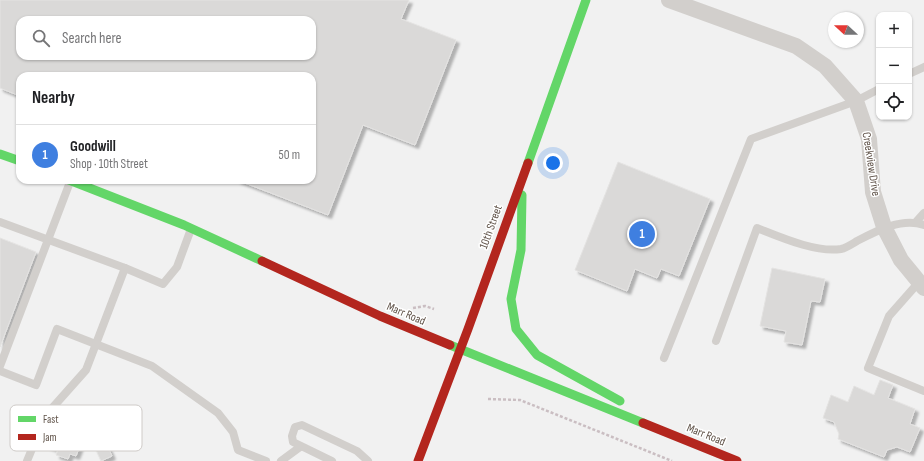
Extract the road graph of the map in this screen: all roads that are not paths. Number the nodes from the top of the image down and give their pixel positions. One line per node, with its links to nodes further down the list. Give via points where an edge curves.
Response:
1 (586, 0): 9 (main road, 10th Street)
2 (669, 0): 6 (street, Creekview Drive, via 796,46 825,66)
3 (924, 67): 4 (lane)
4 (912, 73)
5 (876, 91): 6 (lane)
6 (856, 101): 15 (street, Creekview Drive, via 869,139 874,192); 23 (lane, via 751,139)
7 (0, 154): 8 (main road)
8 (16, 160)
9 (523, 174): 22 (main road, 10th Street); 27 (main road, via 521,250 511,299 516,330 537,354)
10 (69, 184): 17 (lane)
11 (80, 184): 16 (main road, Marr Road)
12 (924, 213): 14 (lane)
13 (0, 222): 17 (lane)
14 (920, 223): 15 (lane)
15 (884, 227): 19 (street, Creekview Drive, via 901,260); 20 (lane, via 842,249 828,250 803,245 757,228)
16 (191, 228): 18 (lane, via 177,267 163,284); 22 (main road, Marr Road, via 380,316)
17 (48, 240): 18 (lane); 24 (lane)
18 (125, 268): 21 (lane)
19 (922, 285): 26 (lane, via 889,316 868,368)
20 (716, 341)
21 (96, 344): 25 (lane, via 57,329 36,385); 28 (lane, via 86,370); 34 (lane, via 152,366 218,413 233,432 238,450)
22 (460, 349): 31 (main road, Marr Road); 38 (main road, 10th Street)
23 (664, 358)
24 (0, 366)
25 (0, 371)
26 (924, 390)
27 (626, 404)
28 (55, 405)
29 (639, 412): 31 (main road)
30 (300, 447): 35 (lane); 36 (lane); 37 (lane, via 293,442 292,436 295,427 302,425 357,451)
31 (707, 449): 39 (main road, Marr Road)
32 (32, 451): 33 (lane)
33 (28, 461)
34 (266, 461)
35 (281, 461)
36 (332, 461)
37 (368, 461)
38 (418, 461)
39 (737, 461)

